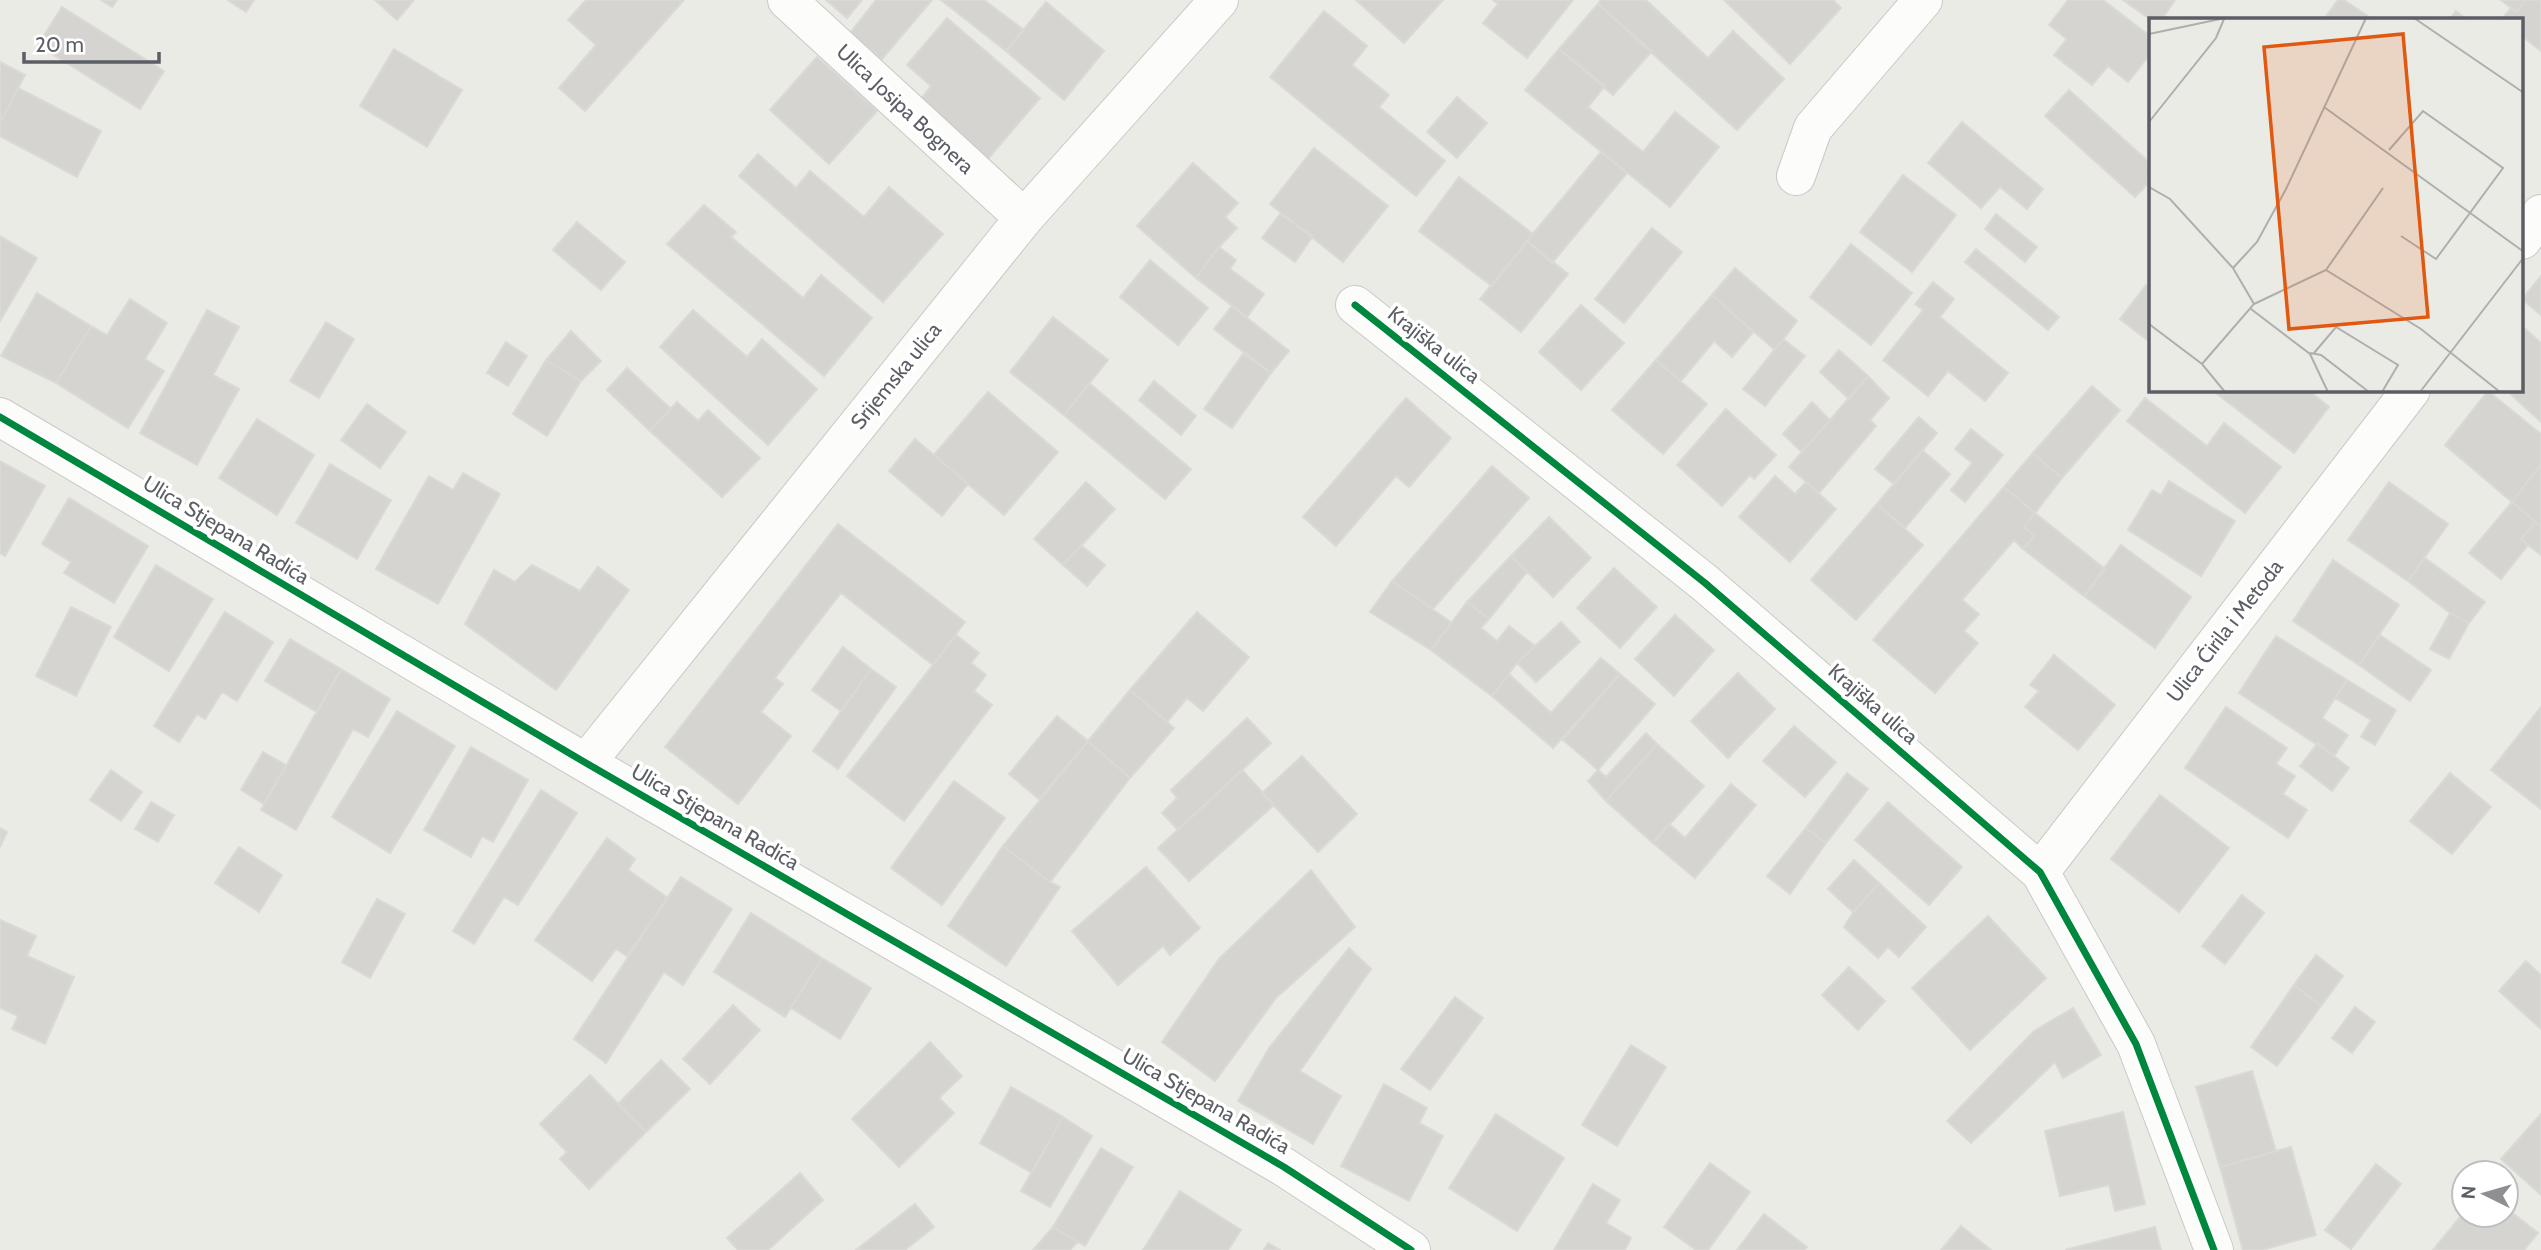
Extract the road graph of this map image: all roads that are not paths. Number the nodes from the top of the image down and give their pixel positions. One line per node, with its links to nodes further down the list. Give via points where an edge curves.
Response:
1 (787, 0): 6 (street, Ulica Josipa Bognera)
2 (1219, 0): 6 (street, Srijemska ulica)
3 (1923, 0): 4 (street, via 1813,128)
4 (1796, 176)
5 (2541, 214): 7 (street)
6 (1024, 218): 11 (street, Srijemska ulica)
7 (2524, 237)
8 (1355, 305): 12 (street, Krajiška ulica, via 1705,583)
9 (2409, 392): 12 (street, Ulica Ćirila i Metoda)
10 (0, 417): 11 (street, Ulica Stjepana Radića)
11 (586, 763): 13 (street, Ulica Stjepana Radića, via 1284,1167)
12 (2040, 872): 14 (street, Krajiška ulica, via 2137,1044)
13 (1411, 1250)
14 (2214, 1250)

